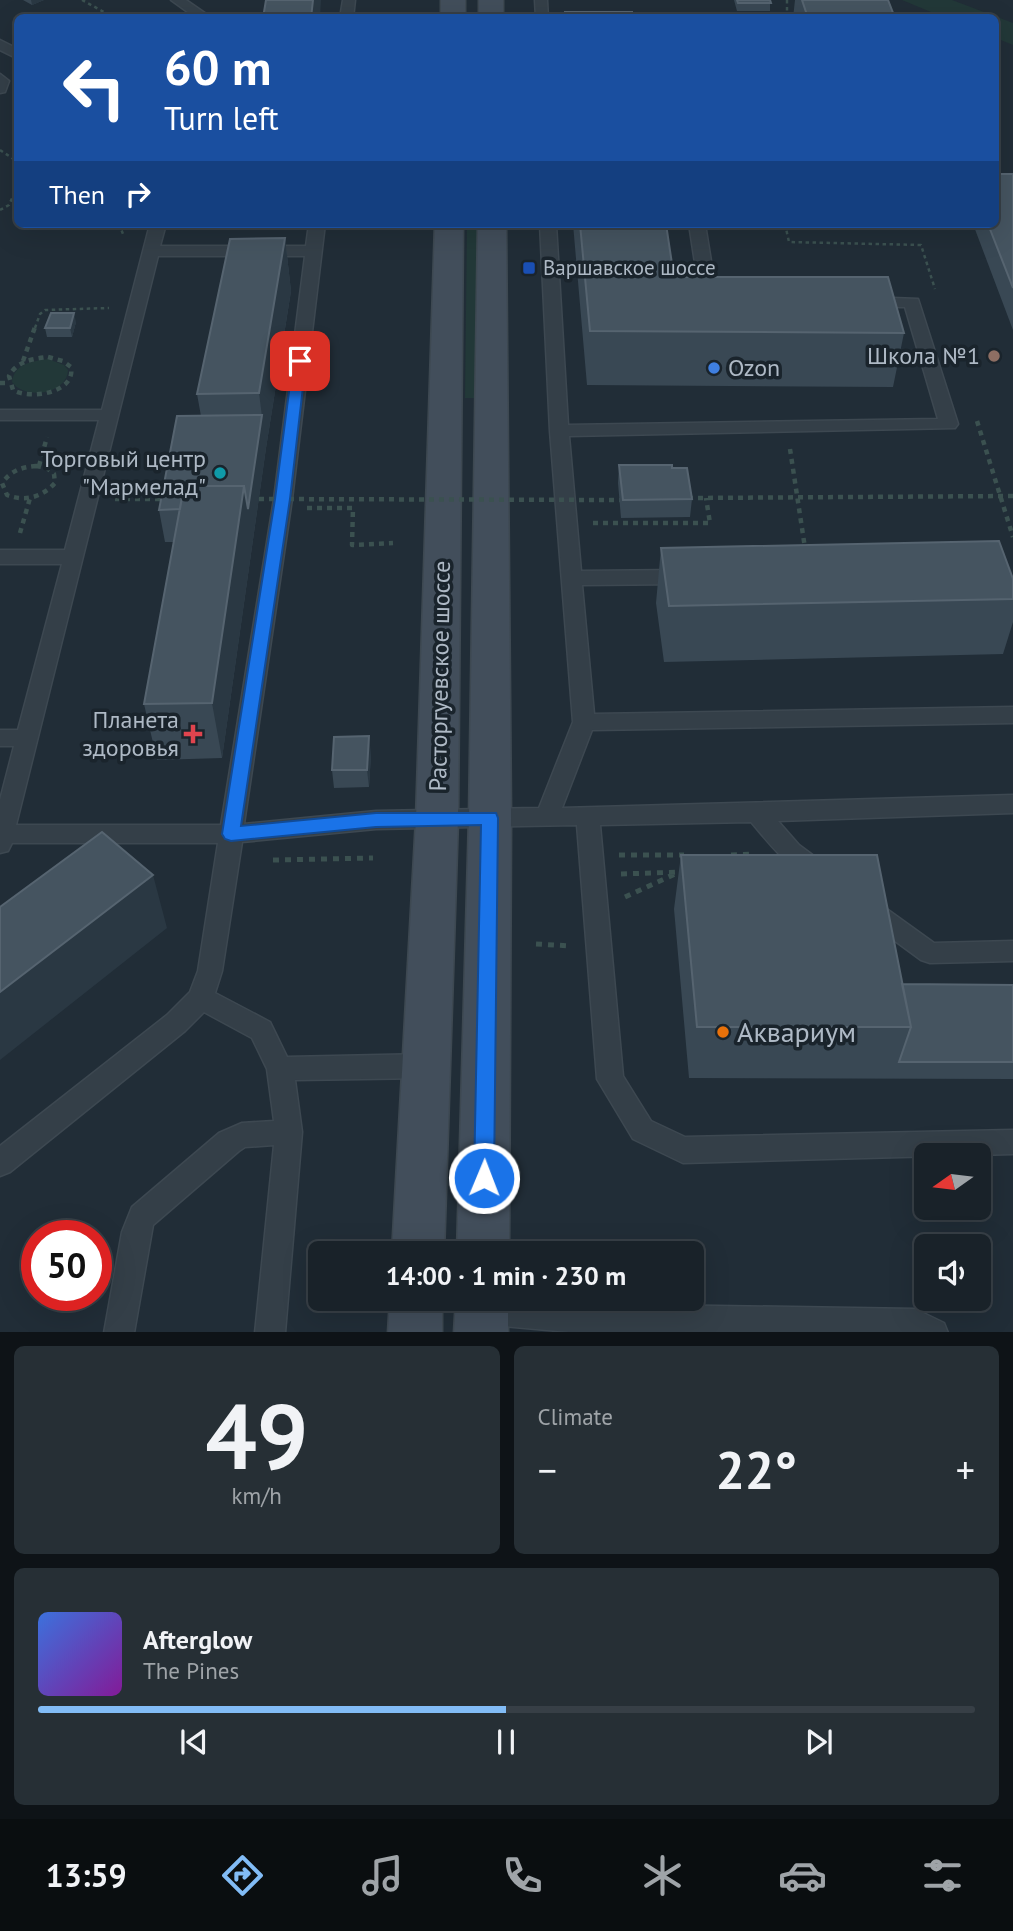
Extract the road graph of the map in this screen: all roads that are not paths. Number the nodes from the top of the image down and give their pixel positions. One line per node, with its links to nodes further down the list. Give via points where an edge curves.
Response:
1 (177, 0): 2 (lane)
2 (200, 14)
3 (0, 78): 4 (lane)
4 (0, 89)
5 (158, 228): 11 (lane)
6 (316, 228): 12 (lane)
7 (449, 228): 31 (main road, Расторгуевское шоссе)
8 (492, 228): 30 (main road, Расторгуевское шоссе)
9 (548, 228): 17 (lane)
10 (698, 228): 13 (lane, via 709,302)
11 (152, 251): 12 (lane); 16 (lane)
12 (313, 251): 32 (lane, via 281,507)
13 (736, 302)
14 (845, 302): 17 (lane, via 912,302 949,424)
15 (0, 415): 16 (lane)
16 (110, 415): 18 (lane)
17 (559, 431): 21 (lane)
18 (74, 556): 19 (lane); 25 (lane)
19 (6, 557)
20 (698, 577): 21 (lane)
21 (573, 578): 23 (lane)
22 (1013, 715): 23 (lane)
23 (584, 722): 28 (lane)
24 (0, 738): 25 (lane)
25 (27, 738): 33 (lane)
26 (1013, 804): 27 (lane)
27 (757, 813): 29 (lane); 34 (lane, via 791,852 930,953)
28 (547, 817): 29 (lane); 30 (lane)
29 (588, 817): 39 (lane, via 610,1079 642,1130 682,1150)
30 (490, 818): 31 (lane); 42 (main road, Расторгуевское шоссе)
31 (437, 819): 32 (lane); 36 (main road, Расторгуевское шоссе)
32 (231, 834): 33 (lane); 35 (lane, via 210,971)
33 (1, 839)
34 (1013, 951)
35 (201, 998): 37 (lane, via 261,1030); 40 (lane)
36 (427, 1066): 37 (lane); 41 (main road, Расторгуевское шоссе)
37 (280, 1069): 38 (lane)
38 (289, 1132): 45 (lane, via 242,1135 229,1142 142,1216); 46 (lane)
39 (1013, 1142)
40 (0, 1163)
41 (419, 1241)
42 (483, 1241)
43 (416, 1311): 47 (main road)
44 (482, 1314): 48 (lane, via 915,1324)
45 (119, 1332)
46 (270, 1332)
47 (415, 1332)
48 (934, 1332)

